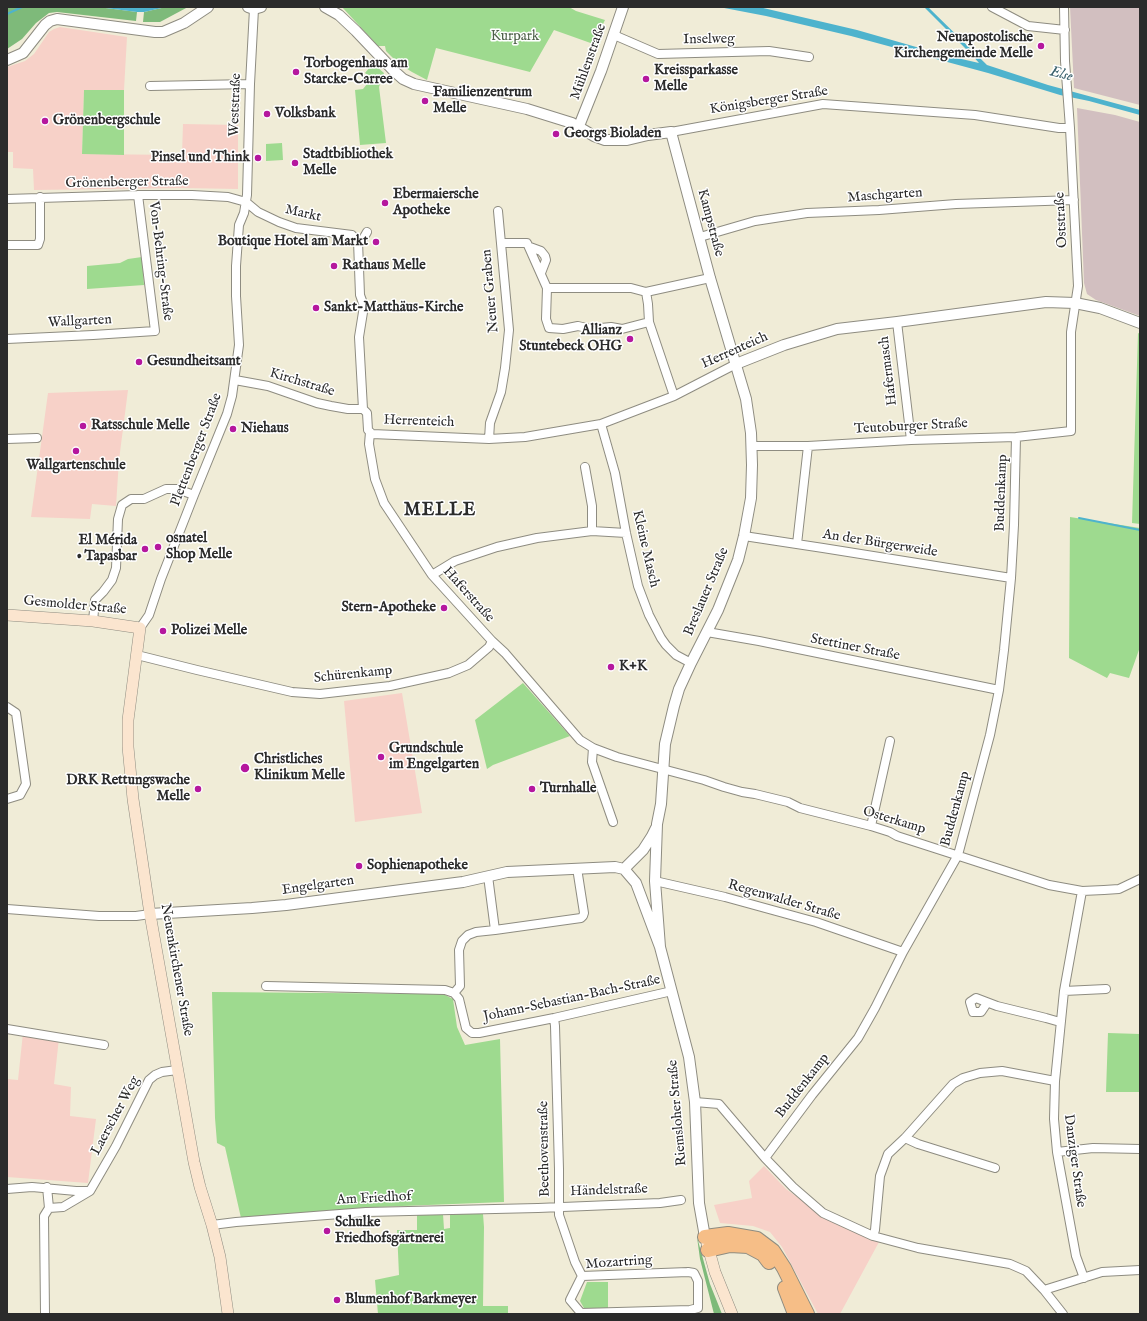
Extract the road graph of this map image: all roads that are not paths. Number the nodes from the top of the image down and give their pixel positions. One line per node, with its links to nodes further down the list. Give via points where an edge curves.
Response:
1 (208, 7): 10 (street, via 184,23 163,32 57,19 45,25 23,53)
2 (326, 7): 13 (street, Königsberger Straße, via 339,15 403,79 414,84 521,108)
3 (623, 7): 8 (street, Mühlenstraße)
4 (992, 7): 7 (street, via 1028,26)
5 (1064, 7): 7 (street, Oststraße)
6 (254, 8): 11 (street, Weststraße)
7 (1065, 30): 14 (street, Oststraße)
8 (614, 35): 9 (street, Inselweg, via 658,54 769,51); 13 (street, Mühlenstraße, via 601,71)
9 (809, 57)
10 (7, 60)
11 (250, 84): 12 (street); 20 (street, Weststraße)
12 (150, 86)
13 (575, 124): 15 (street, Königsberger Straße, via 604,140 627,140 648,134)
14 (1070, 128): 15 (street, Königsberger Straße, via 975,116 823,104); 19 (street, Oststraße)
15 (671, 132): 23 (street, Kampstraße)
16 (138, 195): 17 (street, Grönenberger Straße); 20 (street, Grönenberger Straße, via 228,197); 35 (street, Von-Behring-Straße)
17 (40, 197): 18 (street, Grönenberger Straße); 25 (street, via 38,245)
18 (7, 199)
19 (1074, 200): 23 (street, Maschgarten, via 807,213 755,221); 30 (street, Oststraße, via 1078,286)
20 (246, 202): 24 (street, Markt, via 258,212 296,228 352,235); 38 (street, Plettenberger Straße, via 239,225 236,296 239,345)
21 (498, 211): 26 (street, Neuer Graben)
22 (367, 232): 24 (street, via 364,240)
23 (700, 237): 27 (street, Kampstraße)
24 (358, 241): 40 (street, via 360,294 364,306 359,337)
25 (7, 245)
26 (501, 247): 28 (street, via 527,243); 47 (street, Neuer Graben, via 509,330 501,392 490,423)
27 (710, 278): 29 (street); 31 (street, Kampstraße)
28 (547, 288): 29 (street, via 631,288); 32 (street, via 546,319 549,328 578,326 591,329 622,329)
29 (646, 292): 32 (street)
30 (1075, 303): 33 (street, Herrenteich, via 1046,302); 34 (street, Herrenteich, via 1100,308); 42 (street, Oststraße, via 1071,332)
31 (723, 321): 37 (street, Breslauer Straße)
32 (649, 322): 39 (street)
33 (897, 322): 37 (street, Herrenteich, via 837,329 784,345); 48 (street, Hafermasch)
34 (1140, 323)
35 (155, 331): 36 (street, Wallgarten)
36 (7, 339)
37 (736, 364): 39 (street, Herrenteich); 49 (street, Breslauer Straße, via 746,399)
38 (235, 380): 40 (street, Kirchstraße, via 268,386 317,403 355,410); 52 (street, Plettenberger Straße, via 227,414)
39 (674, 396): 41 (street, Herrenteich)
40 (363, 409): 43 (street, Herrenteich, via 367,413)
41 (601, 424): 47 (street, Herrenteich, via 525,437); 54 (street, Kleine Masch, via 614,467)
42 (1071, 431): 44 (street, Teutoburger Straße)
43 (370, 432): 47 (street, Herrenteich, via 376,435); 57 (street, Haferstraße, via 369,444 375,479 384,502)
44 (1016, 437): 48 (street, Teutoburger Straße); 58 (street, Buddenkamp)
45 (37, 438): 46 (street)
46 (7, 439)
47 (489, 439)
48 (911, 440): 50 (street, Teutoburger Straße)
49 (752, 446): 50 (street, Teutoburger Straße); 55 (street, Breslauer Straße, via 751,498)
50 (808, 446): 56 (street)
51 (585, 467): 53 (street, via 592,506)
52 (194, 495): 60 (street, via 178,489 166,489 144,499 131,499 122,505 118,519 116,568 112,580 95,600); 61 (street, Plettenberger Straße, via 148,615)
53 (592, 530): 54 (street); 57 (street, via 497,547 454,561)
54 (626, 533): 65 (street, Kleine Masch, via 638,586 649,615 666,645)
55 (744, 536): 56 (street, An der Bürgerweide); 62 (street, Breslauer Straße, via 733,573)
56 (797, 544): 58 (street, An der Bürgerweide)
57 (432, 575): 63 (street, Haferstraße)
58 (1011, 578): 66 (street, Buddenkamp)
59 (7, 615): 60 (main road, Gesmolder Straße)
60 (93, 621): 61 (main road, Gesmolder Straße)
61 (140, 628): 64 (main road, Neuenkirchener Straße)
62 (707, 632): 65 (street, Breslauer Straße); 66 (street, Stettiner Straße)
63 (492, 641): 64 (street, Schürenkamp, via 468,666 449,673 390,686 320,694 292,692); 69 (street, Haferstraße, via 580,740)
64 (137, 655): 83 (main road, Neuenkirchener Straße, via 128,720 128,748)
65 (690, 663): 70 (street, Breslauer Straße, via 674,706)
66 (999, 690): 75 (street, Buddenkamp, via 990,735)
67 (7, 707): 71 (street, via 16,713 26,784 20,795)
68 (890, 741): 74 (street)
69 (593, 748): 70 (street, Haferstraße, via 617,757); 72 (street, via 592,762)
70 (664, 768): 73 (street, Breslauer Straße); 74 (street, Osterkamp, via 730,789 788,802 800,808)
71 (7, 799)
72 (613, 822)
73 (657, 824): 77 (street, Breslauer Straße, via 643,850); 80 (street, Breslauer Straße)
74 (871, 826): 75 (street, Osterkamp)
75 (958, 855): 81 (street, Osterkamp, via 1049,885); 86 (street, Buddenkamp)
76 (577, 868): 77 (street, Engelgarten); 78 (street, Engelgarten, via 507,872); 84 (street, via 584,913 581,918)
77 (624, 869): 85 (street, Riemsloher Straße, via 636,883)
78 (488, 876): 83 (street, Engelgarten, via 463,882 286,905); 84 (street)
79 (1140, 879): 81 (street, Osterkamp, via 1120,889)
80 (655, 881): 85 (street, Breslauer Straße); 86 (street, Regenwalder Straße, via 816,922)
81 (1082, 892): 90 (street, Danziger Straße)
82 (7, 909): 83 (street, via 99,916)
83 (150, 914): 97 (main road, Neuenkirchener Straße)
84 (495, 930): 91 (street, via 476,932 462,941 459,950 460,986)
85 (660, 947): 89 (street, Riemsloher Straße)
86 (902, 952): 103 (street, Buddenkamp, via 858,1038)
87 (266, 986): 91 (street, via 445,990)
88 (1106, 989): 90 (street)
89 (672, 991): 93 (street, Johann-Sebastian-Bach-Straße); 99 (street, Riemsloher Straße, via 689,1057)
90 (1064, 991): 94 (street, Danziger Straße)
91 (454, 993): 93 (street, Johann-Sebastian-Bach-Straße, via 459,998 466,1028 472,1033)
92 (987, 1003): 94 (street)
93 (554, 1018): 109 (street, Beethovenstraße)
94 (1060, 1022): 98 (street, Danziger Straße)
95 (7, 1029): 96 (street)
96 (104, 1045)
97 (177, 1070): 107 (street, Laerscher Weg, via 162,1072 149,1080); 112 (main road, Neuenkirchener Straße, via 194,1162)
98 (1054, 1080): 100 (street, via 1002,1071 963,1078 953,1084); 102 (street, Danziger Straße)
99 (695, 1102): 103 (street, via 719,1104); 114 (street, Riemsloher Straße, via 700,1203)
100 (905, 1138): 104 (street); 113 (street, via 888,1154 880,1176)
101 (1140, 1149): 102 (street, via 1093,1148)
102 (1057, 1152): 117 (street, Danziger Straße, via 1076,1256)
103 (765, 1158): 113 (street, via 793,1187 824,1213)
104 (995, 1168)
105 (47, 1187): 106 (street); 107 (street); 110 (street)
106 (7, 1189)
107 (90, 1191): 110 (street, Laerscher Weg, via 63,1207)
108 (681, 1200): 109 (street, Händelstraße)
109 (559, 1206): 111 (street, Händelstraße); 116 (street, Beethovenstraße, via 559,1215)
110 (49, 1208): 119 (street, via 44,1216)
111 (538, 1208): 112 (street, Am Friedhof, via 366,1212)
112 (212, 1225): 120 (main road, Neuenkirchener Straße, via 220,1257)
113 (873, 1236): 118 (street, via 918,1248 1010,1264 1026,1271)
114 (707, 1243): 121 (main road, Riemsloher Straße, via 715,1272); 122 (highway, via 748,1246 763,1254 773,1266 786,1291); 123 (highway, via 728,1234 757,1239 773,1252 784,1268)
115 (1140, 1270): 117 (street, via 1102,1272)
116 (582, 1276): 116 (street, Mozartring, via 694,1273 698,1281 698,1308 581,1313 570,1300)
117 (1084, 1278): 118 (street)
118 (1044, 1290): 124 (street)
119 (44, 1314)
120 (228, 1314)
121 (732, 1314)
122 (794, 1314)
123 (807, 1314)
124 (1063, 1314)

